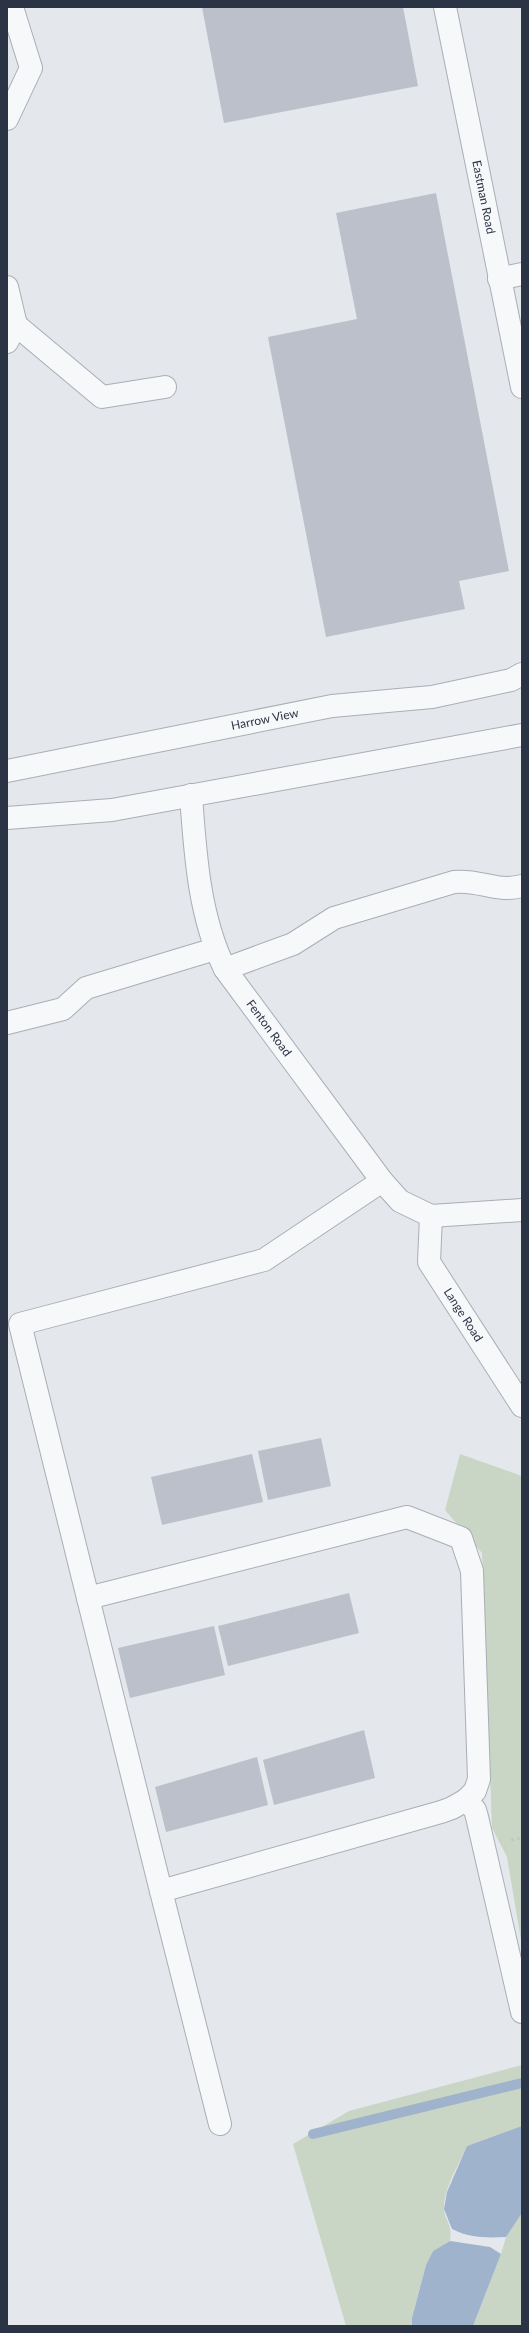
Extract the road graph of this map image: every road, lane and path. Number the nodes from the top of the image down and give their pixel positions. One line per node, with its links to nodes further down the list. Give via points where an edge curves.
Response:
1 (12, 7): 3 (street, via 31,68)
2 (445, 7): 5 (street, Eastman Road)
3 (7, 119)
4 (522, 274): 5 (street)
5 (499, 279): 8 (street, Eastman Road)
6 (7, 287): 7 (street)
7 (12, 333): 9 (street, via 102,397)
8 (522, 386)
9 (165, 387)
10 (522, 674): 12 (street, Harrow View, via 511,680 432,697 332,706)
11 (522, 735): 13 (street, via 287,780)
12 (7, 771)
13 (191, 795): 14 (street, via 112,810); 16 (street, Fenton Road, via 196,861)
14 (7, 818)
15 (522, 886): 17 (street, via 499,889 468,880 454,882 334,918 293,944)
16 (215, 949): 17 (street, Fenton Road); 18 (street, via 86,988 63,1009)
17 (225, 970): 19 (street, Fenton Road)
18 (7, 1023)
19 (382, 1181): 21 (street, Fenton Road, via 400,1201); 22 (street, via 264,1260)
20 (522, 1210): 21 (street)
21 (431, 1216): 23 (street, Lange Road, via 429,1262)
22 (13, 1323): 24 (street)
23 (522, 1406)
24 (88, 1598): 25 (street, via 407,1517 461,1538 472,1570 479,1779 475,1791); 26 (street)
25 (466, 1800): 26 (street, via 441,1812); 27 (street, via 475,1810 477,1817)
26 (161, 1891): 28 (street)
27 (522, 2012)
28 (220, 2124)

